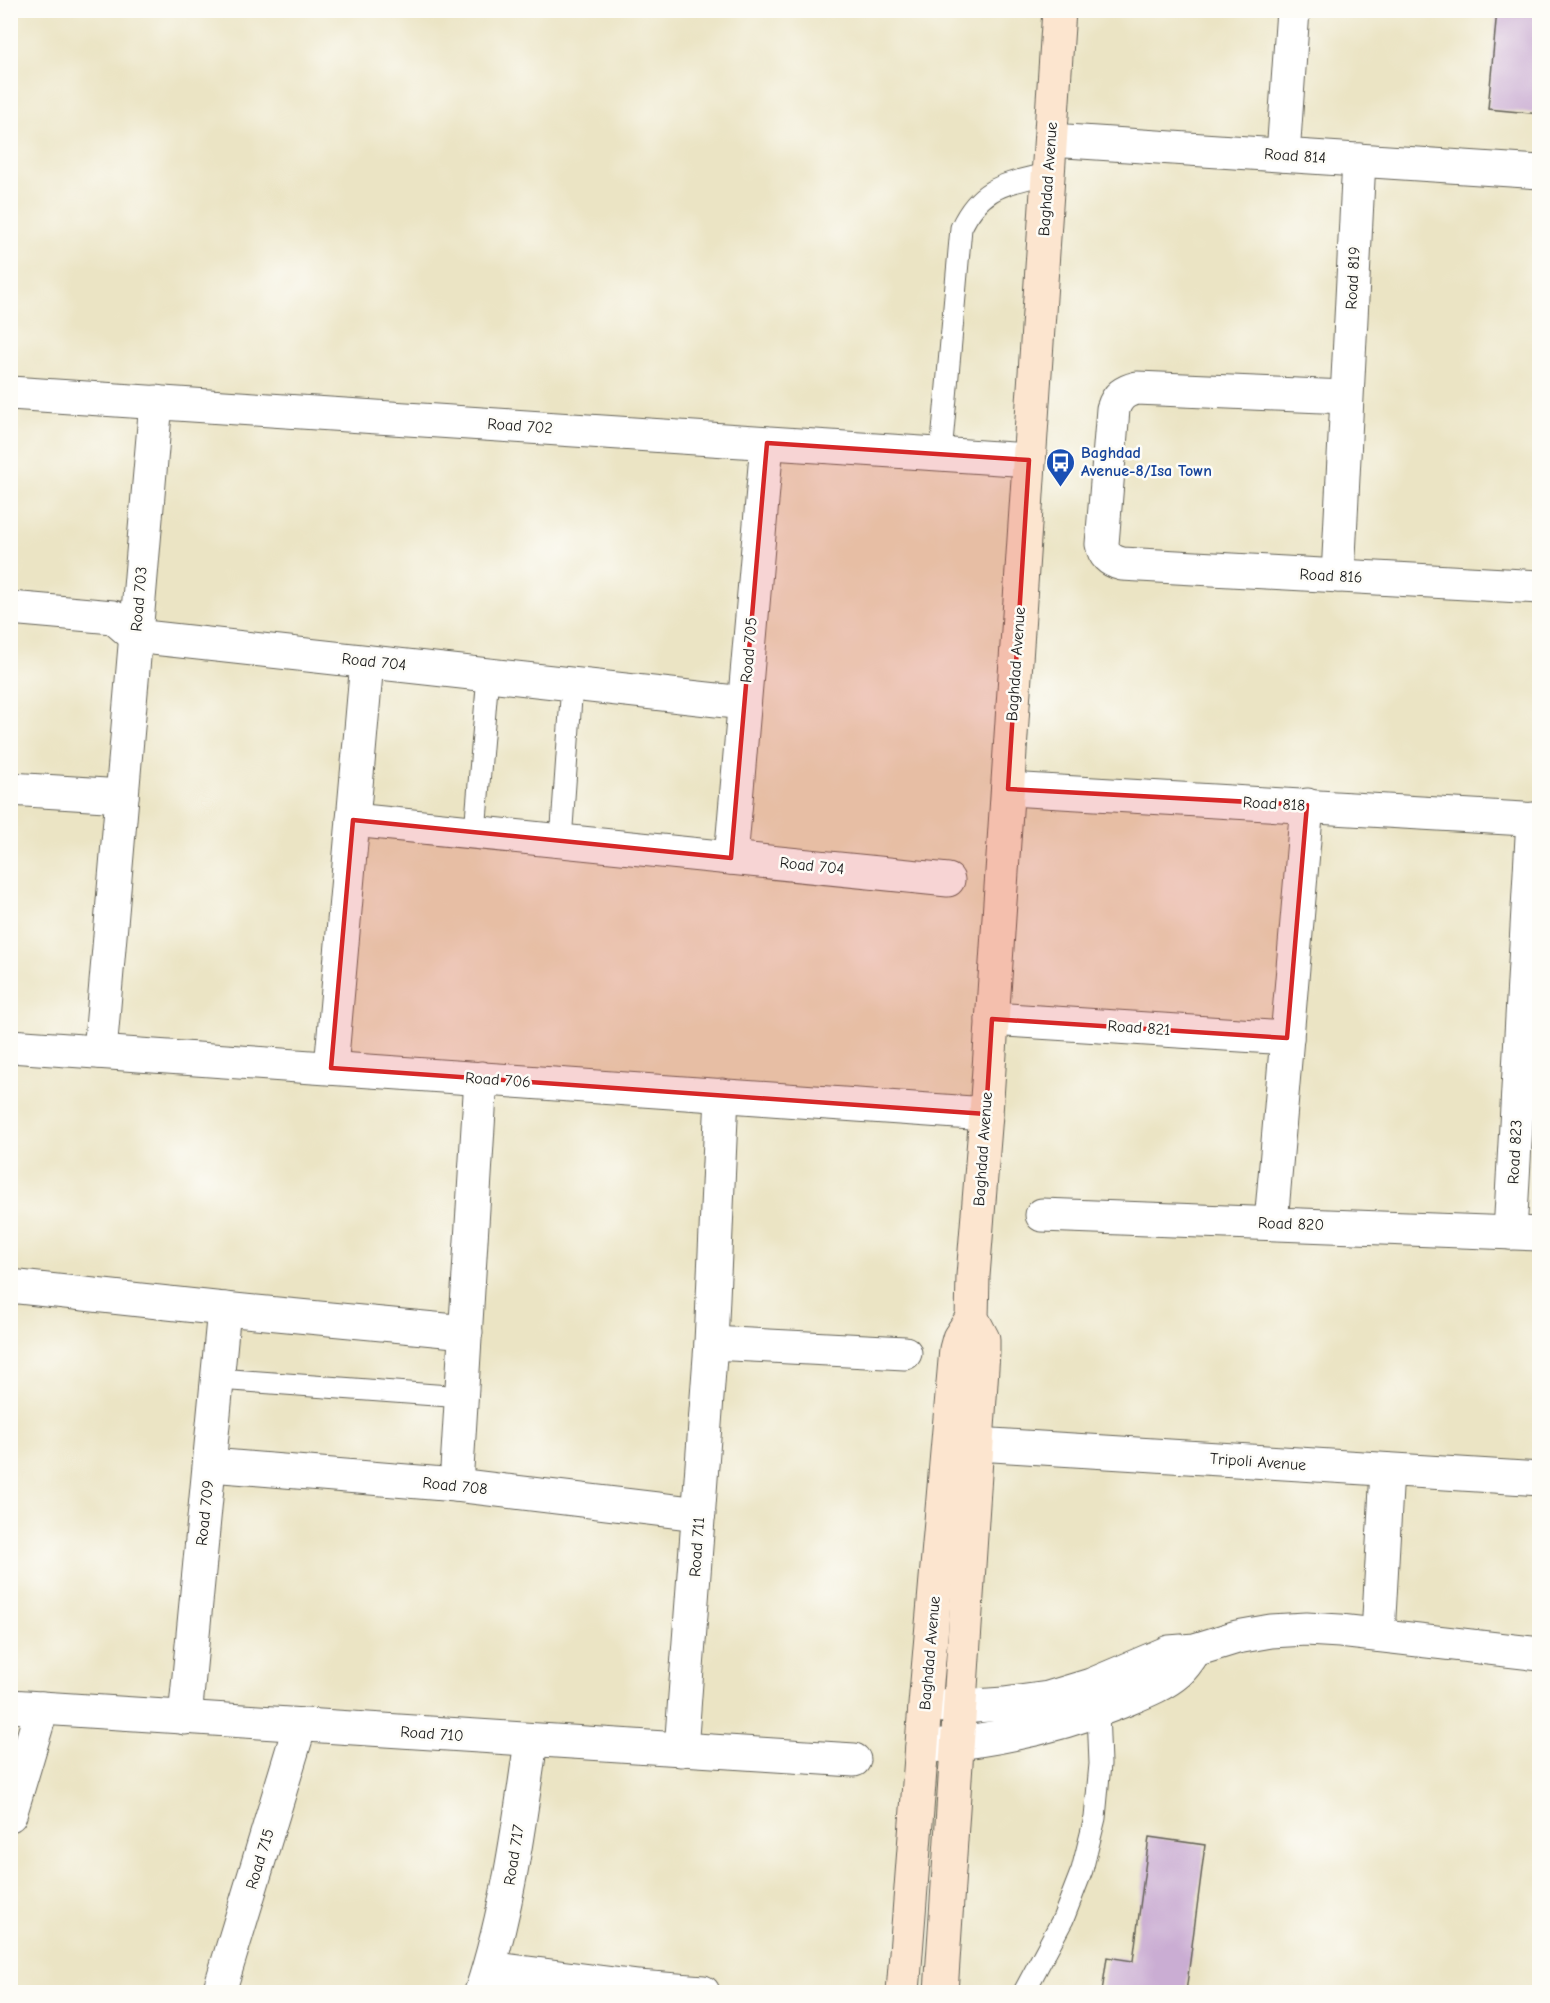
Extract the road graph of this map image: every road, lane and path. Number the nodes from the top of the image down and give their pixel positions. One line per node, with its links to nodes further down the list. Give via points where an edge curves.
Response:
1 (1059, 10): 3 (street, Baghdad Avenue)
2 (1293, 10): 4 (street)
3 (1051, 140): 4 (street, Road 814); 7 (street, Baghdad Avenue)
4 (1283, 155): 5 (street, Road 814)
5 (1359, 160): 6 (street, Road 814); 9 (street, Road 819)
6 (1539, 172)
7 (1049, 173): 12 (lane, via 990,191 978,200 961,228); 13 (street, Baghdad Avenue)
8 (10, 393): 10 (street, Road 702)
9 (1346, 397): 14 (street, Road 819); 14 (street, Road 816, via 1137,388 1121,394 1113,409 1102,543 1108,558 1122,564)
10 (156, 402): 11 (street, Road 702); 17 (street, Road 703)
11 (767, 443): 12 (street, Road 702); 21 (street, Road 705)
12 (941, 454): 13 (street, Road 702)
13 (1029, 460): 23 (street, Baghdad Avenue)
14 (1338, 576): 15 (street, Road 816)
15 (1539, 587)
16 (10, 608): 17 (street, via 113,618)
17 (135, 636): 18 (street, Road 704); 24 (street, Road 703)
18 (367, 662): 19 (street, Road 704); 27 (street)
19 (488, 675): 20 (street, Road 704); 28 (lane)
20 (572, 684): 21 (street, Road 704); 29 (lane)
21 (744, 703): 30 (street, Road 705)
22 (10, 789): 24 (street)
23 (1008, 789): 25 (street, Road 818); 32 (street, Baghdad Avenue)
24 (122, 796): 35 (street, Road 703)
25 (1306, 805): 26 (street, Road 818); 33 (street)
26 (1536, 819): 38 (street, Road 823)
27 (353, 820): 28 (street, Road 704); 36 (street)
28 (475, 832): 29 (street, Road 704)
29 (561, 841): 30 (street, Road 704)
30 (731, 858): 31 (street, Road 704)
31 (948, 880)
32 (992, 1019): 33 (street, Road 821); 40 (street, Baghdad Avenue)
33 (1287, 1038): 42 (street)
34 (10, 1046): 35 (street, Road 706)
35 (100, 1052): 36 (street, Road 706)
36 (331, 1068): 37 (street, Road 706)
37 (481, 1078): 39 (street, Road 706); 47 (street)
38 (1529, 1078): 43 (street, Road 823)
39 (722, 1095): 40 (street, Road 706); 48 (street, Road 711)
40 (986, 1114): 46 (street, Baghdad Avenue)
41 (1042, 1215): 42 (street, Road 820)
42 (1270, 1223): 43 (street, Road 820)
43 (1525, 1233)
44 (10, 1286): 45 (street)
45 (224, 1309): 47 (street); 50 (street, Road 709)
46 (972, 1318): 52 (street, Baghdad Avenue, via 983,1339); 61 (street, Baghdad Avenue, via 956,1349)
47 (466, 1332): 51 (street)
48 (711, 1343): 49 (street); 57 (street, Road 711)
49 (905, 1353)
50 (218, 1379): 51 (lane); 53 (street, Road 709)
51 (462, 1397): 56 (street)
52 (977, 1444): 54 (street, Tripoli Avenue); 63 (street, Baghdad Avenue)
53 (210, 1465): 56 (street, Road 708); 65 (street, Road 709)
54 (1388, 1470): 55 (street, Tripoli Avenue); 58 (street)
55 (1539, 1479)
56 (456, 1485): 57 (street, Road 708)
57 (699, 1514): 70 (street, Road 711)
58 (1378, 1635): 59 (street, via 1306,1629 1271,1631); 60 (street)
59 (1195, 1650): 63 (street, via 1163,1654 1091,1686 1048,1698); 64 (street, via 1168,1679)
60 (1539, 1653)
61 (925, 1705): 63 (street); 69 (street, Baghdad Avenue)
62 (26, 1707): 65 (street, Road 710); 72 (street)
63 (960, 1707): 68 (street, Baghdad Avenue)
64 (1098, 1711): 68 (street, via 1015,1735); 78 (lane, via 1100,1764 1095,1818 1082,1870 1063,1919)
65 (185, 1718): 66 (street, Road 710)
66 (300, 1725): 67 (street, Road 710); 74 (street, Road 715)
67 (531, 1741): 70 (street, Road 710); 73 (street, Road 717, via 509,1886)
68 (957, 1744): 69 (street); 77 (street, Baghdad Avenue)
69 (922, 1747): 76 (street, Baghdad Avenue)
70 (681, 1750): 71 (street, Road 710)
71 (854, 1760)
72 (10, 1815)
73 (485, 1980): 75 (street, Road 717)
74 (219, 1992)
75 (703, 1992)
76 (903, 1992)
77 (941, 1992)
78 (1024, 1992)

